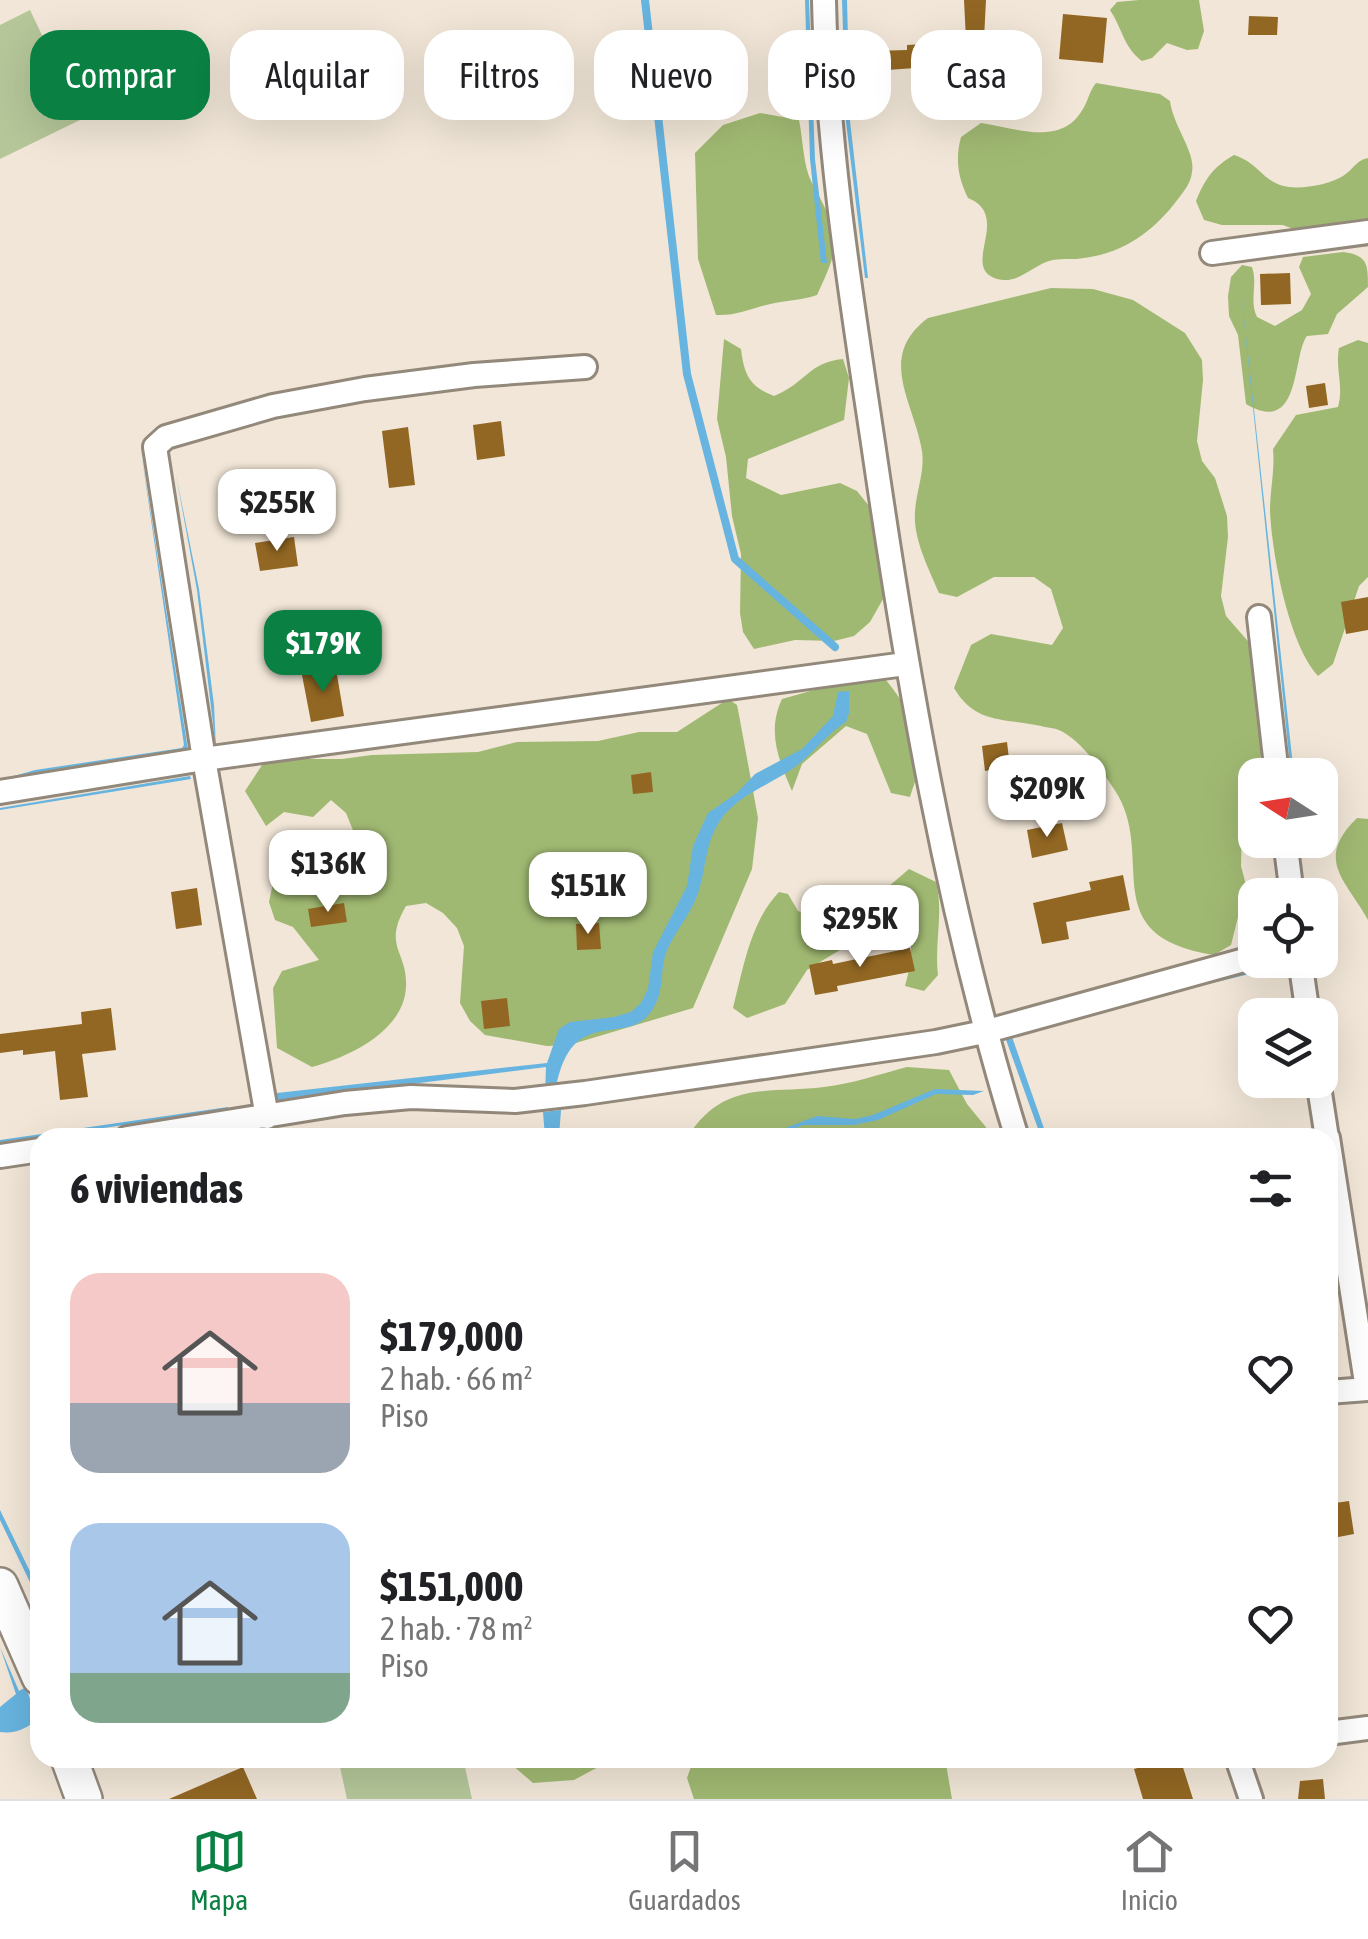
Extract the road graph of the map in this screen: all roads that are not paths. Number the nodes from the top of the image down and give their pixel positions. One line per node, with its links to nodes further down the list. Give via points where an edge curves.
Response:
1 (824, 0): 6 (street, via 836,186)
2 (1368, 232): 3 (street)
3 (1212, 253)
4 (586, 368): 8 (street, via 474,374 291,402 166,438 155,447)
5 (1259, 617): 7 (street)
6 (905, 664): 8 (street); 11 (street)
7 (1276, 758)
8 (204, 759): 9 (street); 13 (street)
9 (0, 792)
10 (1238, 962): 11 (street)
11 (984, 1032): 13 (street, via 585,1093 515,1101 411,1097); 15 (street)
12 (1321, 1098): 16 (street)
13 (267, 1117): 14 (street)
14 (193, 1128)
15 (1015, 1128)
16 (1326, 1128)
17 (30, 1152): 18 (street)
18 (0, 1156)
19 (1338, 1202): 20 (street)
20 (1367, 1389): 21 (street)
21 (1338, 1391)
22 (0, 1586): 23 (main road)
23 (30, 1655)
24 (1368, 1728): 25 (street)
25 (1338, 1732)
26 (73, 1768): 28 (main road)
27 (1241, 1768): 29 (street)
28 (84, 1799)
29 (1251, 1799)

